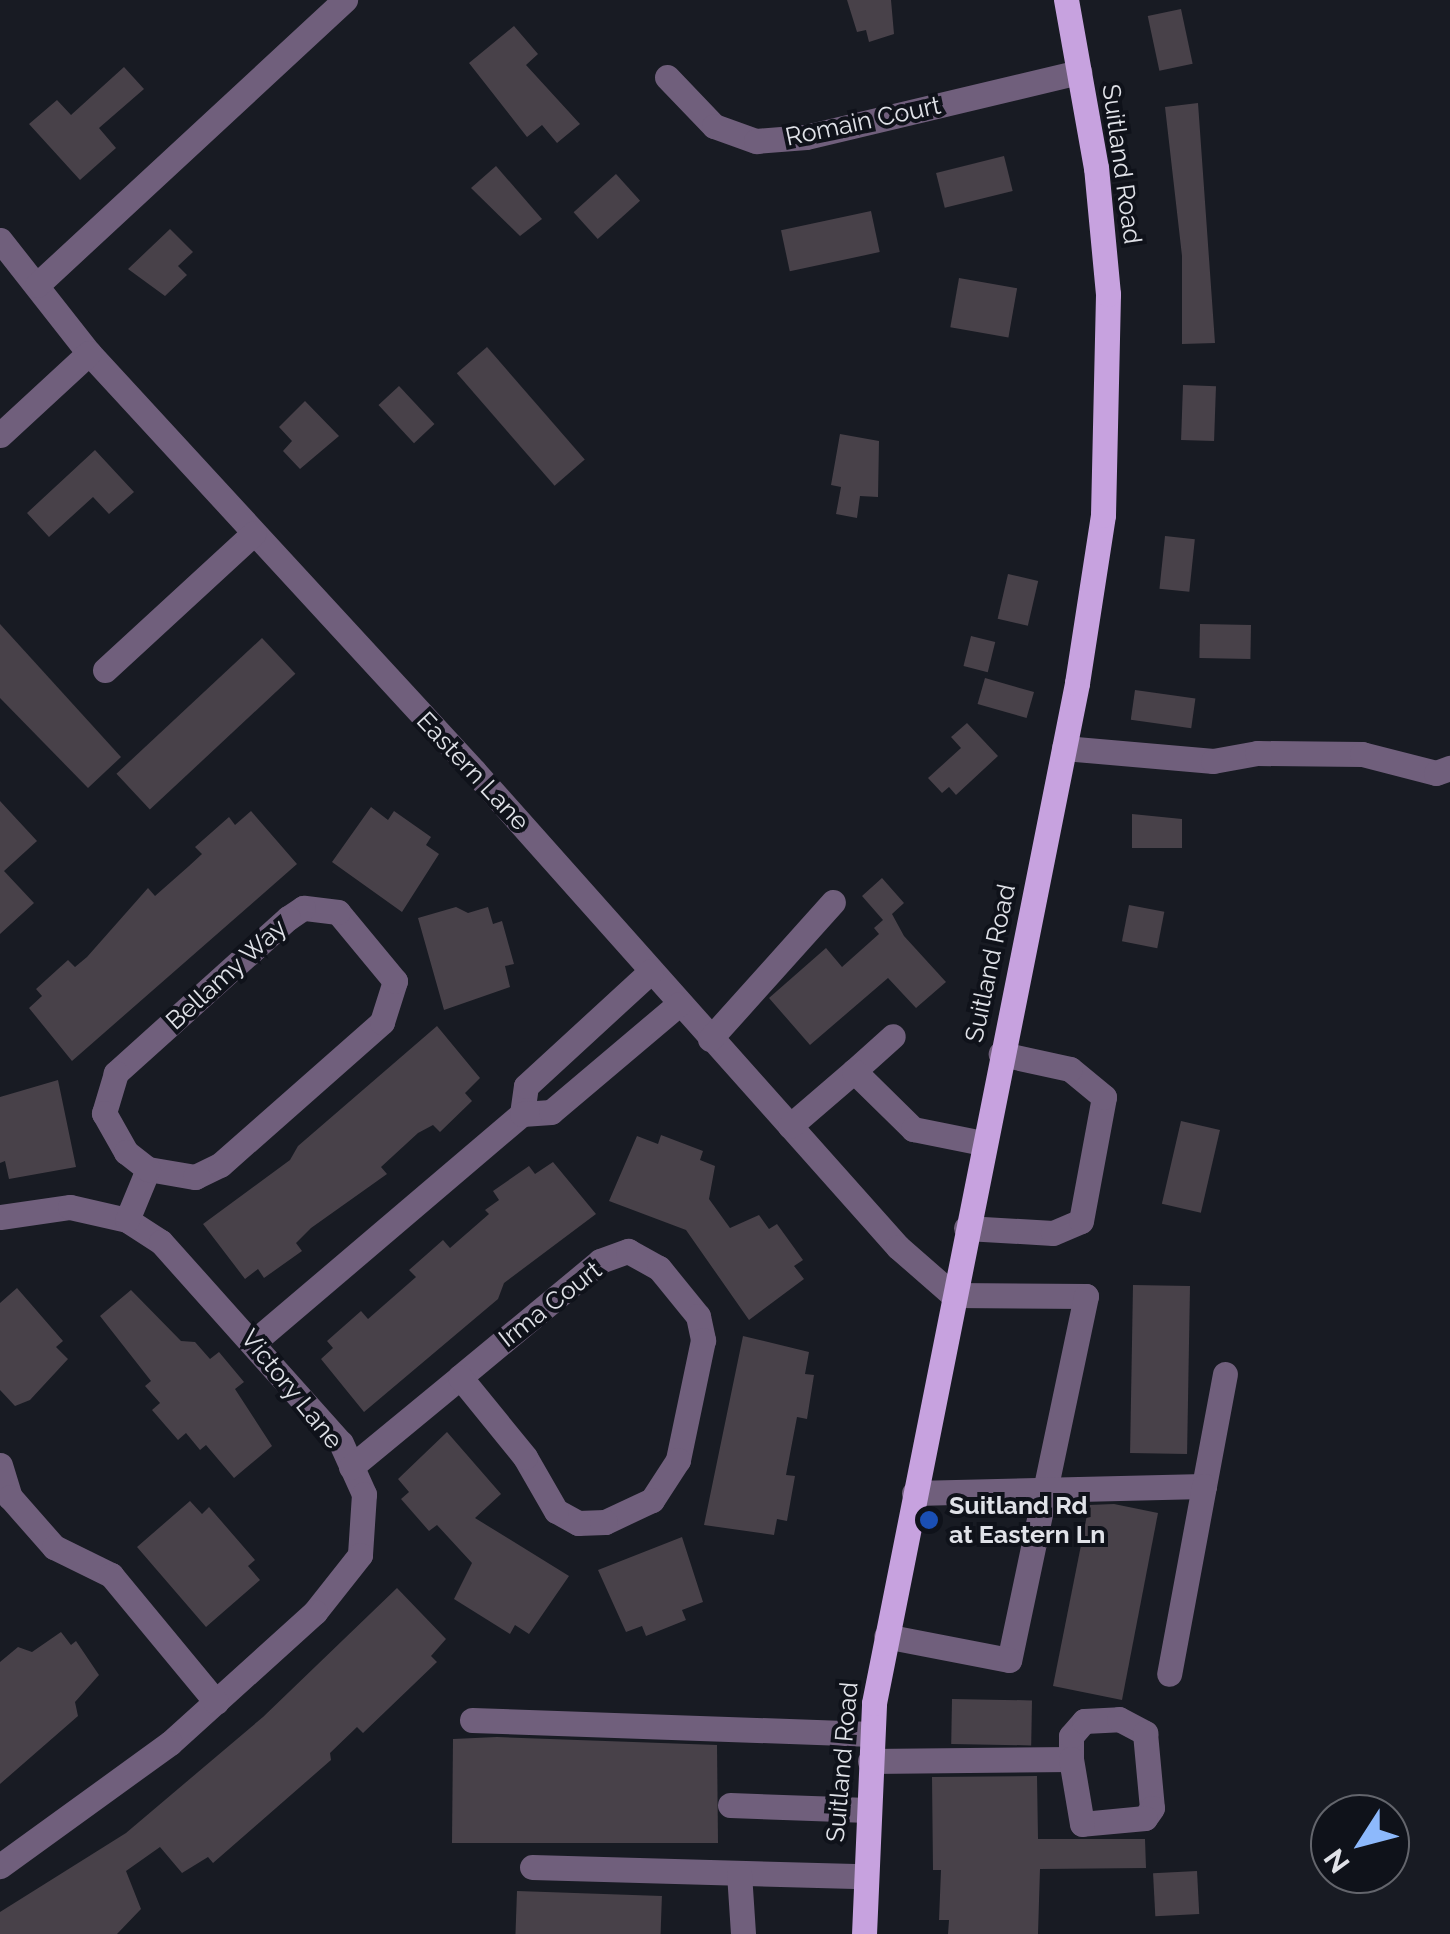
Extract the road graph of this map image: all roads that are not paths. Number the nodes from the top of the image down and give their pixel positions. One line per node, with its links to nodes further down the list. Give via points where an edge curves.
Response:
1 (346, 0): 6 (street)
2 (1066, 0): 3 (main road, Suitland Road)
3 (1079, 72): 4 (street, Romain Court, via 806,137 756,141 714,126); 11 (main road, Suitland Road, via 1108,294 1108,397 1103,515)
4 (667, 77)
5 (0, 240): 6 (street, Eastern Lane)
6 (37, 285): 7 (street, Eastern Lane)
7 (90, 353): 8 (street); 9 (street, Eastern Lane)
8 (0, 436)
9 (254, 533): 10 (street); 14 (street, Eastern Lane)
10 (105, 670)
11 (1064, 748): 12 (street, via 1213,761 1257,753 1362,754 1436,773); 18 (main road, Suitland Road)
12 (1450, 768)
13 (833, 902): 17 (street)
14 (651, 971): 15 (street, Eastern Lane); 20 (street, via 526,1086)
15 (679, 1004): 17 (street, Eastern Lane); 20 (street, via 551,1112)
16 (893, 1036): 19 (street)
17 (710, 1038): 21 (street, Eastern Lane)
18 (1002, 1054): 22 (main road, Suitland Road); 26 (street, via 1070,1069 1104,1096 1081,1221 1053,1233)
19 (854, 1071): 21 (street); 22 (street, via 913,1129)
20 (522, 1114): 28 (street)
21 (790, 1126): 27 (street, Eastern Lane, via 898,1247)
22 (983, 1143): 26 (main road, Suitland Road)
23 (148, 1169): 23 (street, Bellamy Way, via 195,1177 220,1164 382,1022 395,981 338,912 303,908 288,918 116,1074 104,1113 126,1152); 25 (street)
24 (0, 1217): 25 (street, Victory Lane, via 70,1207)
25 (127, 1220): 28 (street, Victory Lane, via 188,1266)
26 (966, 1228): 27 (main road, Suitland Road)
27 (953, 1295): 34 (street, via 1086,1296); 35 (main road, Suitland Road)
28 (255, 1341): 32 (street, Victory Lane, via 341,1443)
29 (1226, 1374): 33 (street)
30 (460, 1377): 30 (street, Irma Court, via 600,1261 628,1252 659,1268 698,1316 703,1340 678,1460 652,1500 605,1522 578,1524 556,1511 525,1457); 32 (street, Irma Court)
31 (0, 1465): 38 (street, via 10,1496 54,1547 111,1575)
32 (352, 1467): 38 (street, Victory Lane, via 364,1494 360,1555 315,1612)
33 (1204, 1486): 34 (street); 37 (street)
34 (1048, 1487): 35 (street); 36 (street, via 1009,1660)
35 (914, 1494): 36 (main road, Suitland Road)
36 (886, 1636): 40 (main road, Suitland Road)
37 (1170, 1674)
38 (216, 1702): 45 (street, Victory Lane)
39 (472, 1720): 40 (street)
40 (872, 1734): 42 (main road, Suitland Road)
41 (1071, 1758): 41 (street, via 1072,1736 1084,1720 1136,1722 1146,1733 1152,1808 1134,1824 1082,1824); 42 (street)
42 (870, 1760): 44 (main road, Suitland Road)
43 (730, 1804): 44 (street)
44 (868, 1810): 48 (main road, Suitland Road)
45 (0, 1866)
46 (532, 1867): 47 (street)
47 (739, 1873): 48 (street); 49 (street)
48 (864, 1876): 50 (main road, Suitland Road)
49 (743, 1934)
50 (864, 1934)

